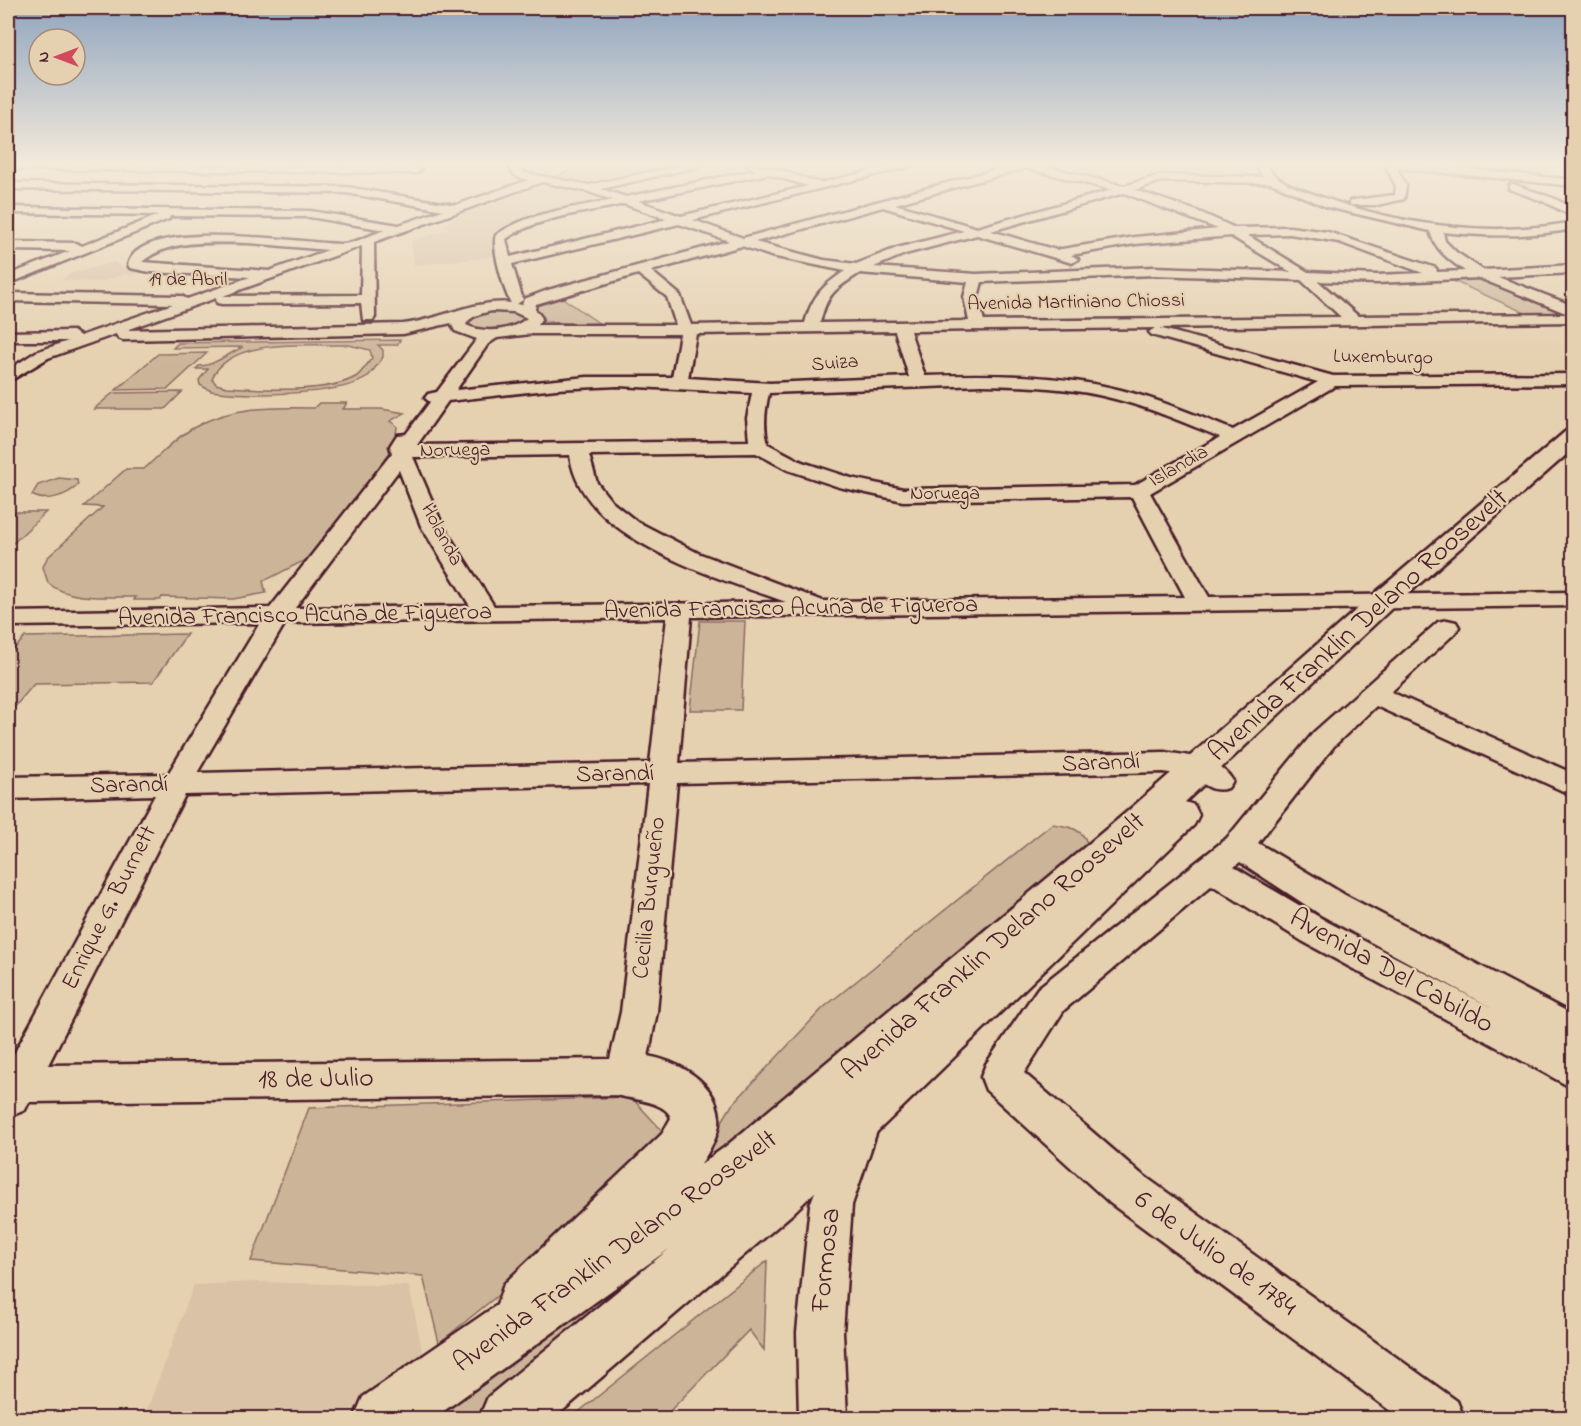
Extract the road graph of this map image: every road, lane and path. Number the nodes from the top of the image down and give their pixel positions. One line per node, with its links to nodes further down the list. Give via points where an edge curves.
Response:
1 (126, 232): 15 (street)
2 (399, 232): 16 (street)
3 (509, 232): 20 (street, via 500,238)
4 (632, 232): 20 (street)
5 (712, 232): 13 (street)
6 (785, 232): 13 (street)
7 (973, 232): 21 (street, via 901,251)
8 (977, 232): 19 (street)
9 (1231, 232): 19 (street, via 1119,242); 27 (street, via 1286,262); 28 (street, via 1315,233)
10 (1434, 232): 25 (street, via 1443,248)
11 (1498, 232): 12 (street)
12 (1518, 232)
13 (744, 243): 21 (street); 23 (street)
14 (8, 246): 15 (street)
15 (88, 247): 17 (street); 30 (street)
16 (367, 247): 18 (street); 33 (street)
17 (152, 248): 18 (street, via 197,240 285,242); 26 (street, via 135,265)
18 (344, 250): 26 (street)
19 (1056, 254): 24 (street)
20 (504, 262): 34 (street)
21 (856, 269): 29 (street); 43 (street, via 823,295)
22 (1574, 269): 25 (street)
23 (640, 270): 31 (street); 44 (street, via 675,297)
24 (1113, 272): 27 (street); 29 (street)
25 (1480, 274): 28 (street); 38 (street)
26 (272, 275): 35 (street)
27 (1303, 276): 28 (street); 39 (street)
28 (1443, 276)
29 (976, 278): 41 (street, via 971,297)
30 (8, 280)
31 (553, 293): 34 (street); 37 (street, via 529,302 526,306)
32 (8, 297): 35 (street, 19 de Abril)
33 (368, 299): 35 (street, 19 de Abril); 46 (street, via 368,321)
34 (516, 300): 36 (street)
35 (201, 301): 45 (street)
36 (483, 309): 37 (street, Avenida Martiniano Chiossi, via 512,307); 46 (street, via 421,327); 49 (street, via 459,320 458,325)
37 (531, 315): 47 (street); 48 (street, Avenida Martiniano Chiossi)
38 (1572, 317): 39 (street, Avenida Martiniano Chiossi)
39 (1354, 321): 40 (street, Avenida Martiniano Chiossi)
40 (1127, 323): 41 (street, Avenida Martiniano Chiossi); 59 (street, Luxemburgo)
41 (977, 325): 42 (street, Avenida Martiniano Chiossi)
42 (901, 326): 43 (street, Avenida Martiniano Chiossi); 58 (street)
43 (812, 327): 44 (street, Avenida Martiniano Chiossi)
44 (684, 328): 48 (street, Avenida Martiniano Chiossi); 60 (street, via 688,334)
45 (138, 329): 50 (street); 52 (street)
46 (394, 330): 50 (street)
47 (518, 330): 48 (street, Avenida Martiniano Chiossi); 51 (street)
48 (579, 330)
49 (469, 332): 50 (street, via 442,329 395,334); 51 (street); 62 (street, Enrique G. Burnett, via 476,340)
50 (318, 333)
51 (493, 334): 62 (street, Enrique G. Burnett, via 483,341)
52 (99, 335): 54 (street); 55 (street)
53 (8, 336): 54 (street)
54 (62, 336): 55 (street)
55 (30, 360): 56 (street)
56 (8, 377)
57 (1574, 379): 59 (street, Luxemburgo)
58 (918, 380): 61 (street, Suiza); 63 (street, Suiza, via 1015,380 1101,390 1162,408)
59 (1332, 381): 63 (street, Islandia)
60 (679, 382): 61 (street, Suiza); 62 (street, Suiza, via 579,383)
61 (762, 388): 65 (street, via 755,415)
62 (439, 397): 67 (street, Enrique G. Burnett, via 399,446)
63 (1233, 436): 71 (street, Islandia)
64 (1574, 436): 73 (main road, Avenida Franklin Delano Roosevelt)
65 (760, 447): 66 (street, Noruega); 71 (street, Noruega, via 795,466 846,483 903,495)
66 (579, 449): 67 (street, Noruega); 75 (street, via 588,485 608,509 631,525 685,556)
67 (403, 451): 69 (street, Holanda); 70 (street, Enrique G. Burnett)
68 (1574, 459): 73 (main road, Avenida Franklin Delano Roosevelt)
69 (412, 474): 70 (street, via 395,472); 77 (street, Holanda, via 432,526)
70 (386, 476): 78 (street, Enrique G. Burnett)
71 (1139, 491): 74 (street, Islandia)
72 (1572, 599): 73 (street, Avenida Francisco Acuña de Figueroa)
73 (1398, 601): 74 (street, Avenida Francisco Acuña de Figueroa); 83 (main road, Avenida Franklin Delano Roosevelt)
74 (1202, 604): 75 (street, Avenida Francisco Acuña de Figueroa)
75 (825, 609): 76 (street, Avenida Francisco Acuña de Figueroa)
76 (680, 611): 77 (street, Avenida Francisco Acuña de Figueroa); 82 (street, Cecilia Burgueño)
77 (488, 614): 78 (street, Avenida Francisco Acuña de Figueroa)
78 (277, 615): 79 (street, Avenida Francisco Acuña de Figueroa); 84 (street, Enrique G. Burnett)
79 (8, 619)
80 (1448, 627): 81 (street)
81 (1373, 694): 85 (street); 88 (street, via 1323,739)
82 (662, 774): 83 (street, Sarandí, via 1164,762); 84 (street, Sarandí); 92 (street, Cecilia Burgueño, via 639,1012)
83 (1208, 774): 87 (main road, Avenida Franklin Delano Roosevelt)
84 (176, 785): 86 (street, Sarandí); 93 (street, Enrique G. Burnett)
85 (1574, 786)
86 (8, 788)
87 (1144, 833): 94 (main road, Avenida Franklin Delano Roosevelt); 95 (main road, Avenida Franklin Delano Roosevelt, via 743,1165)
88 (1238, 846): 89 (street); 90 (street, Avenida Del Cabildo, via 1333,905)
89 (1212, 869): 91 (street, Avenida Del Cabildo, via 1314,931); 99 (street, 6 de Julio de 1784, via 1051,999 1000,1077 1125,1188)
90 (1574, 1034)
91 (1574, 1071)
92 (625, 1077): 93 (street, 18 de Julio); 95 (main road, via 647,1078 682,1091 694,1113 693,1132 680,1152 531,1295)
93 (11, 1090)
94 (867, 1107): 97 (main road, Avenida Franklin Delano Roosevelt, via 774,1196); 98 (street, Formosa, via 831,1205 820,1332)
95 (497, 1341): 96 (main road, Avenida Franklin Delano Roosevelt)
96 (384, 1419)
97 (509, 1419)
98 (823, 1419)
99 (1440, 1419)

